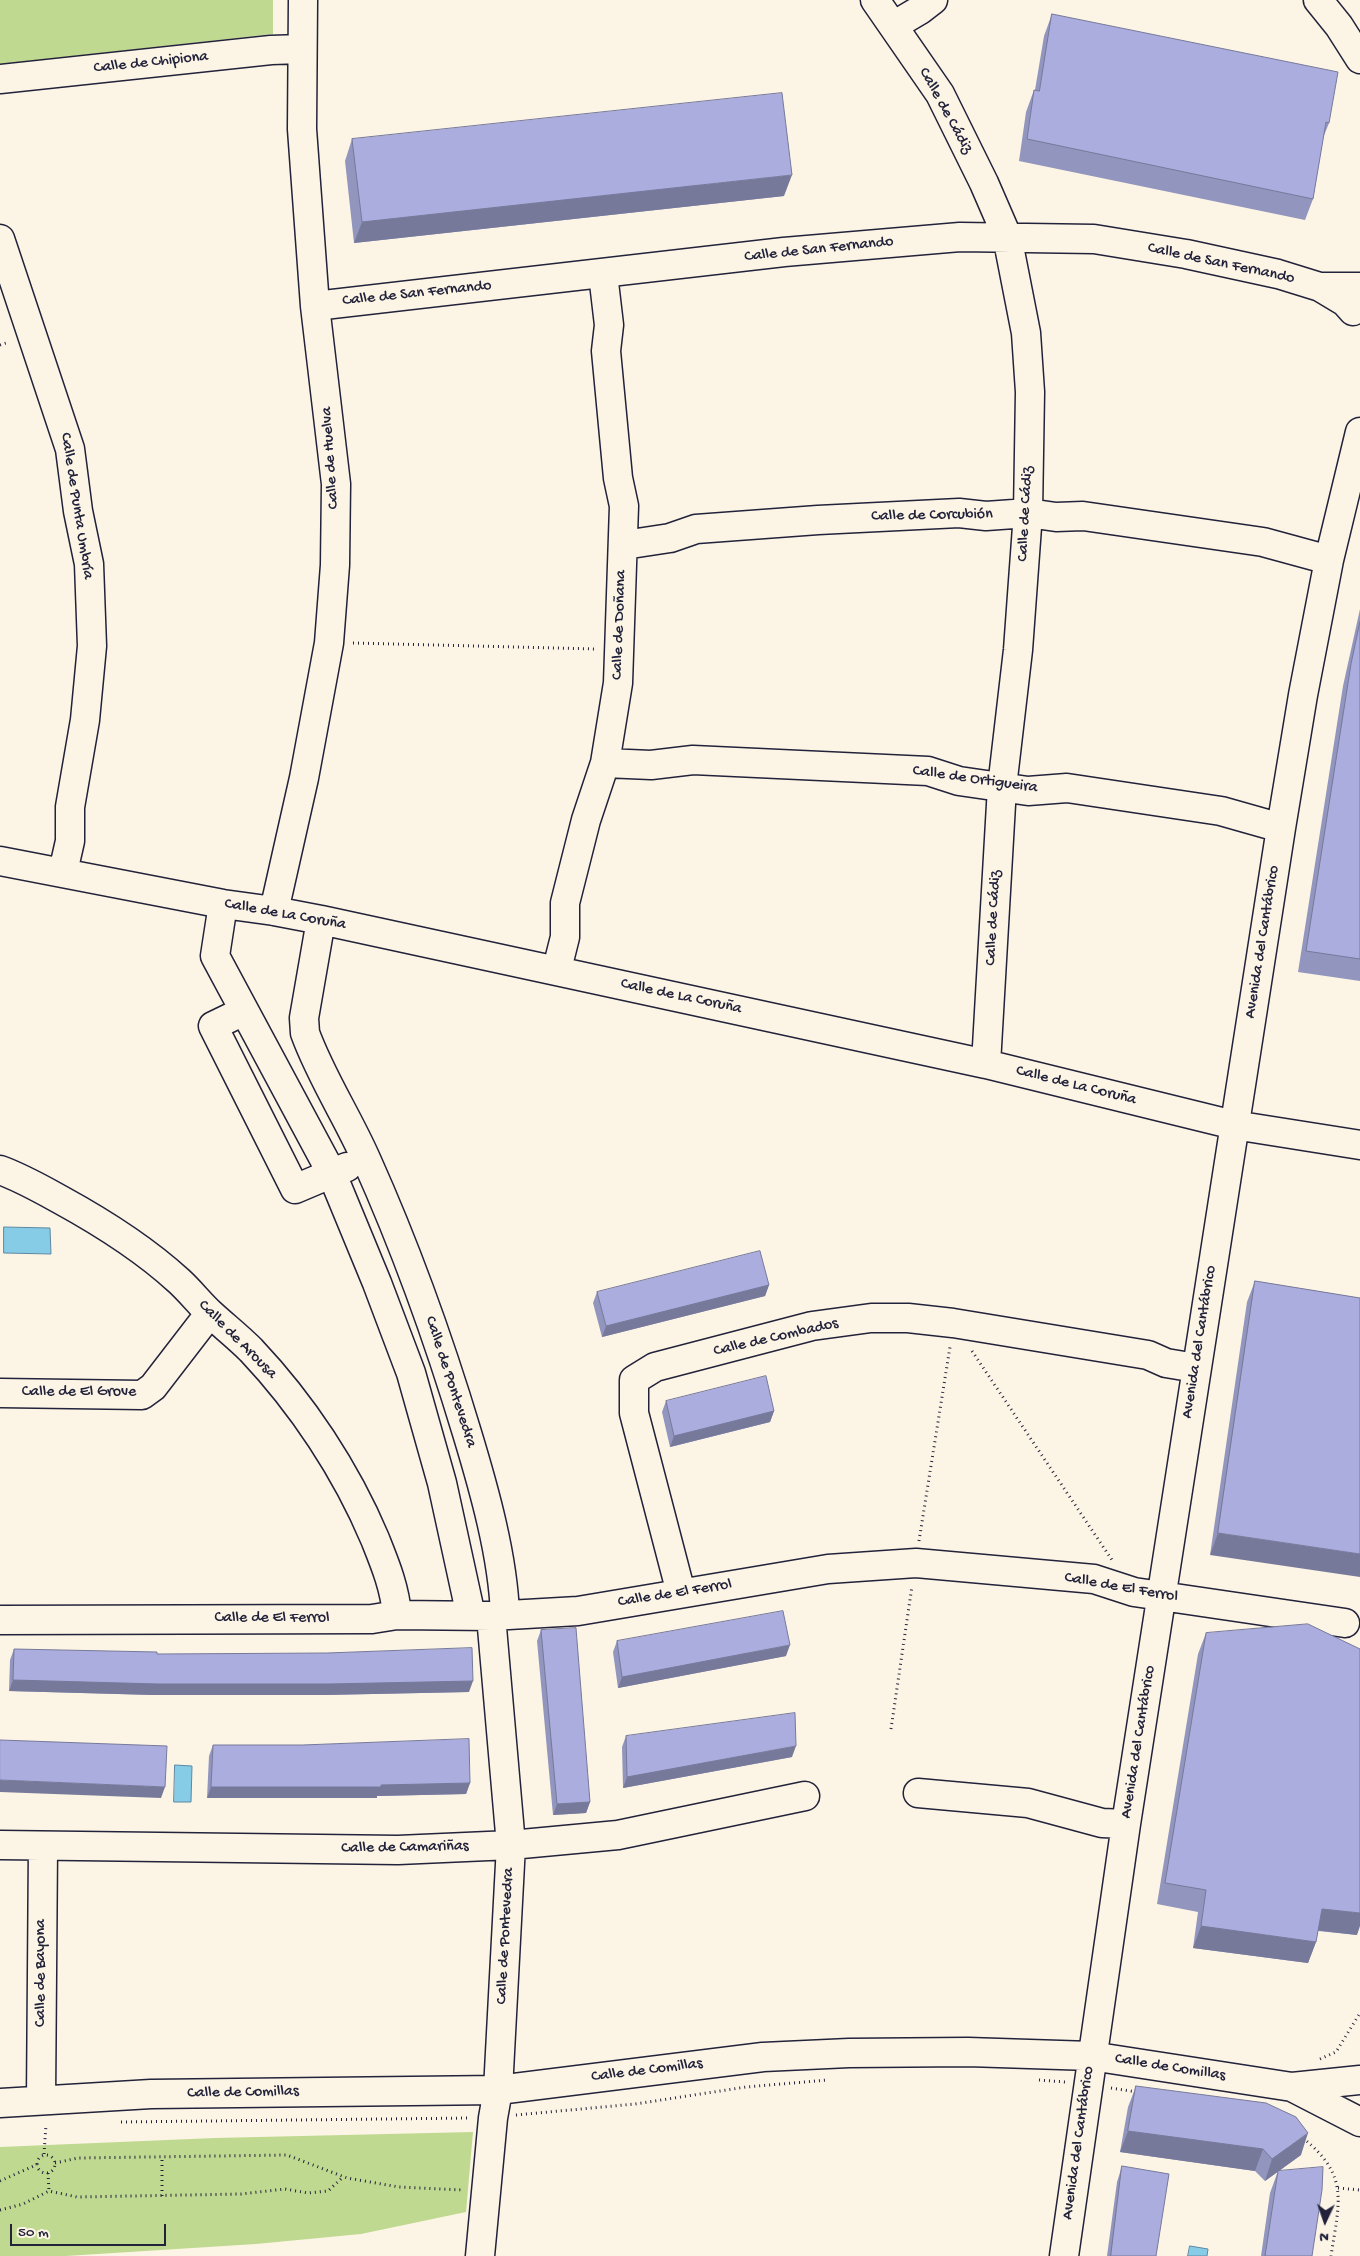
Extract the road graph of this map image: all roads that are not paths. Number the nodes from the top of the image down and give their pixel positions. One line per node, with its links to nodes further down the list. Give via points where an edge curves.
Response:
1 (303, 0): 6 (street, Calle de Huelva)
2 (875, 0): 5 (street, Calle de Cádiz)
3 (933, 0): 5 (street)
4 (1318, 0): 7 (street, via 1340,26)
5 (894, 26): 9 (street, Calle de Cádiz, via 940,94)
6 (302, 49): 8 (street, Calle de Chipiona); 13 (street, Calle de Huelva, via 302,129)
7 (1360, 59)
8 (0, 79)
9 (1007, 236): 11 (street, Calle de San Fernando, via 960,236 784,252); 12 (street, Calle de San Fernando, via 1094,239 1177,252 1278,274); 15 (street, Calle de Cádiz, via 1026,333 1030,392)
10 (0, 239): 22 (street, Calle de Punta Umbría, via 70,449 89,564 92,646 85,720 70,807 70,842)
11 (603, 274): 13 (street, Calle de San Fernando); 16 (street, Calle de Doñana, via 609,324 606,351 618,478 624,506)
12 (1358, 302)
13 (315, 306): 24 (street, Calle de Huelva, via 336,484 335,565 329,643 304,778)
14 (1360, 432): 17 (street, Avenida del Cantábrico)
15 (1028, 513): 16 (street, Calle de Corcubión, via 986,516 959,513 696,529 670,538); 17 (street, Calle de Corcubión, via 1083,516 1263,542); 19 (street, Calle de Cádiz, via 1018,650)
16 (624, 545): 18 (street, Calle de Doñana, via 618,683)
17 (1329, 560): 20 (street, Avenida del Cantábrico)
18 (605, 763): 19 (street, Calle de Ortigueira, via 651,765 693,760 928,771 959,781); 26 (street, Calle de Doñana, via 565,902 565,937)
19 (1002, 787): 20 (street, Calle de Ortigueira, via 1028,791 1067,788 1221,811); 28 (street, Calle de Cádiz)
20 (1281, 828): 29 (street, Avenida del Cantábrico)
21 (0, 861): 22 (street, Calle de La Coruña)
22 (63, 872): 23 (street, Calle de La Coruña)
23 (223, 904): 24 (street, Calle de La Coruña); 27 (street, Calle de Pontevedra, via 215,956)
24 (274, 910): 25 (street, Calle de La Coruña)
25 (321, 920): 26 (street, Calle de La Coruña); 31 (street, Calle de Pontevedra, via 304,1018 305,1033)
26 (557, 970): 28 (street, Calle de La Coruña)
27 (244, 1011): 33 (street, Calle de Pontevedra); 33 (street, via 213,1026 295,1189)
28 (986, 1064): 29 (street, Calle de La Coruña)
29 (1234, 1125): 30 (street, Calle de La Coruña); 35 (street, Avenida del Cantábrico)
30 (1360, 1144)
31 (366, 1158): 33 (street); 40 (street, Calle de Pontevedra, via 411,1268 481,1480 500,1572)
32 (0, 1170): 34 (street, Calle de Arousa, via 19,1177 106,1225 179,1281)
33 (332, 1174): 40 (street, Calle de Pontevedra, via 411,1373 442,1483)
34 (210, 1313): 36 (street, Calle de El Grove, via 153,1387 142,1395); 39 (street, Calle de Arousa, via 250,1349 284,1388 342,1473 384,1561 396,1596)
35 (1196, 1368): 37 (street, Calle de Combados, via 1166,1363 1148,1355 954,1322 908,1318 871,1318 812,1326 655,1367 634,1380 634,1414); 38 (street, Avenida del Cantábrico)
36 (0, 1393)
37 (681, 1593): 38 (street, Calle de El Ferrol, via 828,1569 916,1563 1094,1579 1134,1592); 40 (street, Calle de El Ferrol, via 578,1611)
38 (1161, 1596): 42 (street, Calle de El Ferrol); 45 (street, Avenida del Cantábrico)
39 (397, 1615): 40 (street, Calle de El Ferrol); 41 (street, Calle de El Ferrol, via 372,1619)
40 (497, 1615): 47 (street, Calle de Pontevedra)
41 (0, 1620)
42 (1345, 1623)
43 (918, 1793): 45 (street, via 1028,1803 1102,1823)
44 (805, 1796): 47 (street, Calle de Camariñas, via 618,1835)
45 (1126, 1824): 49 (street, Avenida del Cantábrico)
46 (0, 1845): 48 (street, Calle de Camariñas)
47 (511, 1845): 48 (street, Calle de Camariñas, via 398,1850); 52 (street, Calle de Pontevedra)
48 (42, 1846): 54 (street, Calle de Bayona)
49 (1091, 2056): 51 (street, Calle de Comillas); 52 (street, Calle de Comillas, via 968,2052 763,2056); 57 (street, Avenida del Cantábrico)
50 (1360, 2080): 51 (street, Calle de Comillas)
51 (1292, 2087): 55 (street, Calle de Comillas)
52 (498, 2090): 54 (street, Calle de Comillas, via 151,2094); 56 (street, Calle de Pontevedra)
53 (0, 2103): 54 (street, Calle de Comillas)
54 (41, 2116)
55 (1360, 2122)
56 (480, 2256)
57 (1064, 2256)

